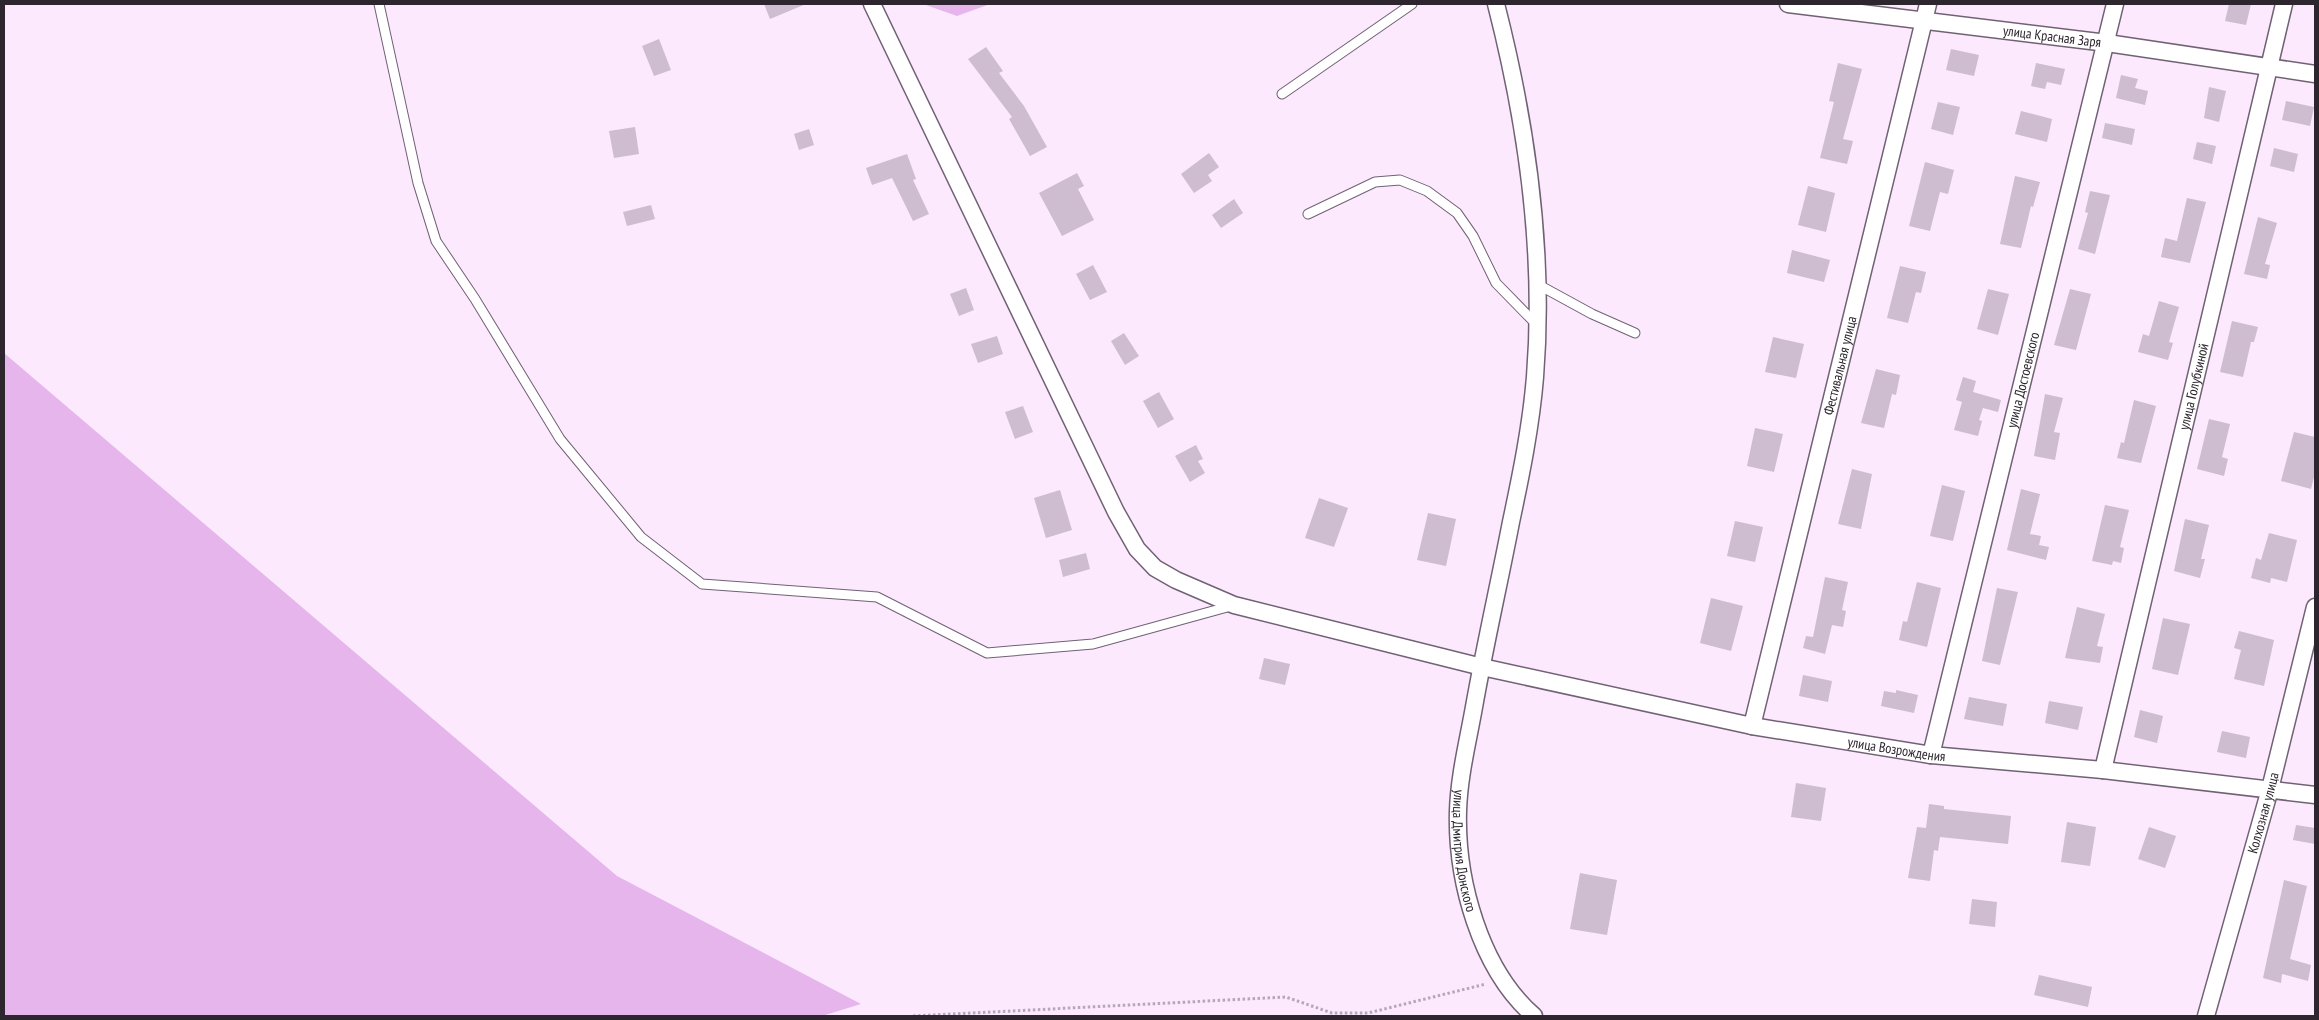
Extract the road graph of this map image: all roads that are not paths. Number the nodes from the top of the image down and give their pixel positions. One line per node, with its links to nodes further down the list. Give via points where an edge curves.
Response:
1 (379, 4): 17 (lane, via 418,183 436,240 560,439 641,537 702,584 877,597 987,653 1093,644)
2 (872, 4): 17 (street, улица Возрождения, via 1112,503 1138,549 1156,568 1169,576)
3 (1412, 4): 12 (lane)
4 (1496, 4): 14 (street, улица Дмитрия Донского, via 1515,84 1526,150)
5 (1788, 4): 8 (street, улица Красная Заря, via 1872,15)
6 (2116, 4): 9 (street, улица Достоевского)
7 (2284, 4): 10 (street, улица Голубкиной)
8 (1926, 11): 9 (street, улица Красная Заря); 20 (street, Фестивальная улица)
9 (2107, 43): 10 (street, улица Красная Заря); 21 (street, улица Достоевского)
10 (2270, 68): 11 (street, улица Красная Заря); 22 (street, улица Голубкиной)
11 (2315, 74)
12 (1282, 94)
13 (1308, 214): 15 (lane, via 1375,182 1400,180 1427,191 1457,213 1473,236 1496,283)
14 (1537, 284): 15 (street, улица Дмитрия Донского); 16 (lane)
15 (1538, 326): 19 (street, улица Дмитрия Донского, via 1535,380 1524,463)
16 (1635, 333)
17 (1234, 605): 19 (street, улица Возрождения)
18 (2315, 607): 23 (street, Колхозная улица)
19 (1482, 667): 20 (street, улица Возрождения); 25 (street, улица Дмитрия Донского, via 1458,810 1460,862 1472,914 1484,942 1504,979)
20 (1752, 726): 21 (street, улица Возрождения)
21 (1931, 755): 22 (street, улица Возрождения)
22 (2103, 770): 23 (street, улица Возрождения)
23 (2270, 789): 24 (street, улица Возрождения); 26 (street, Колхозная улица)
24 (2315, 795)
25 (1534, 1016)
26 (2206, 1016)

